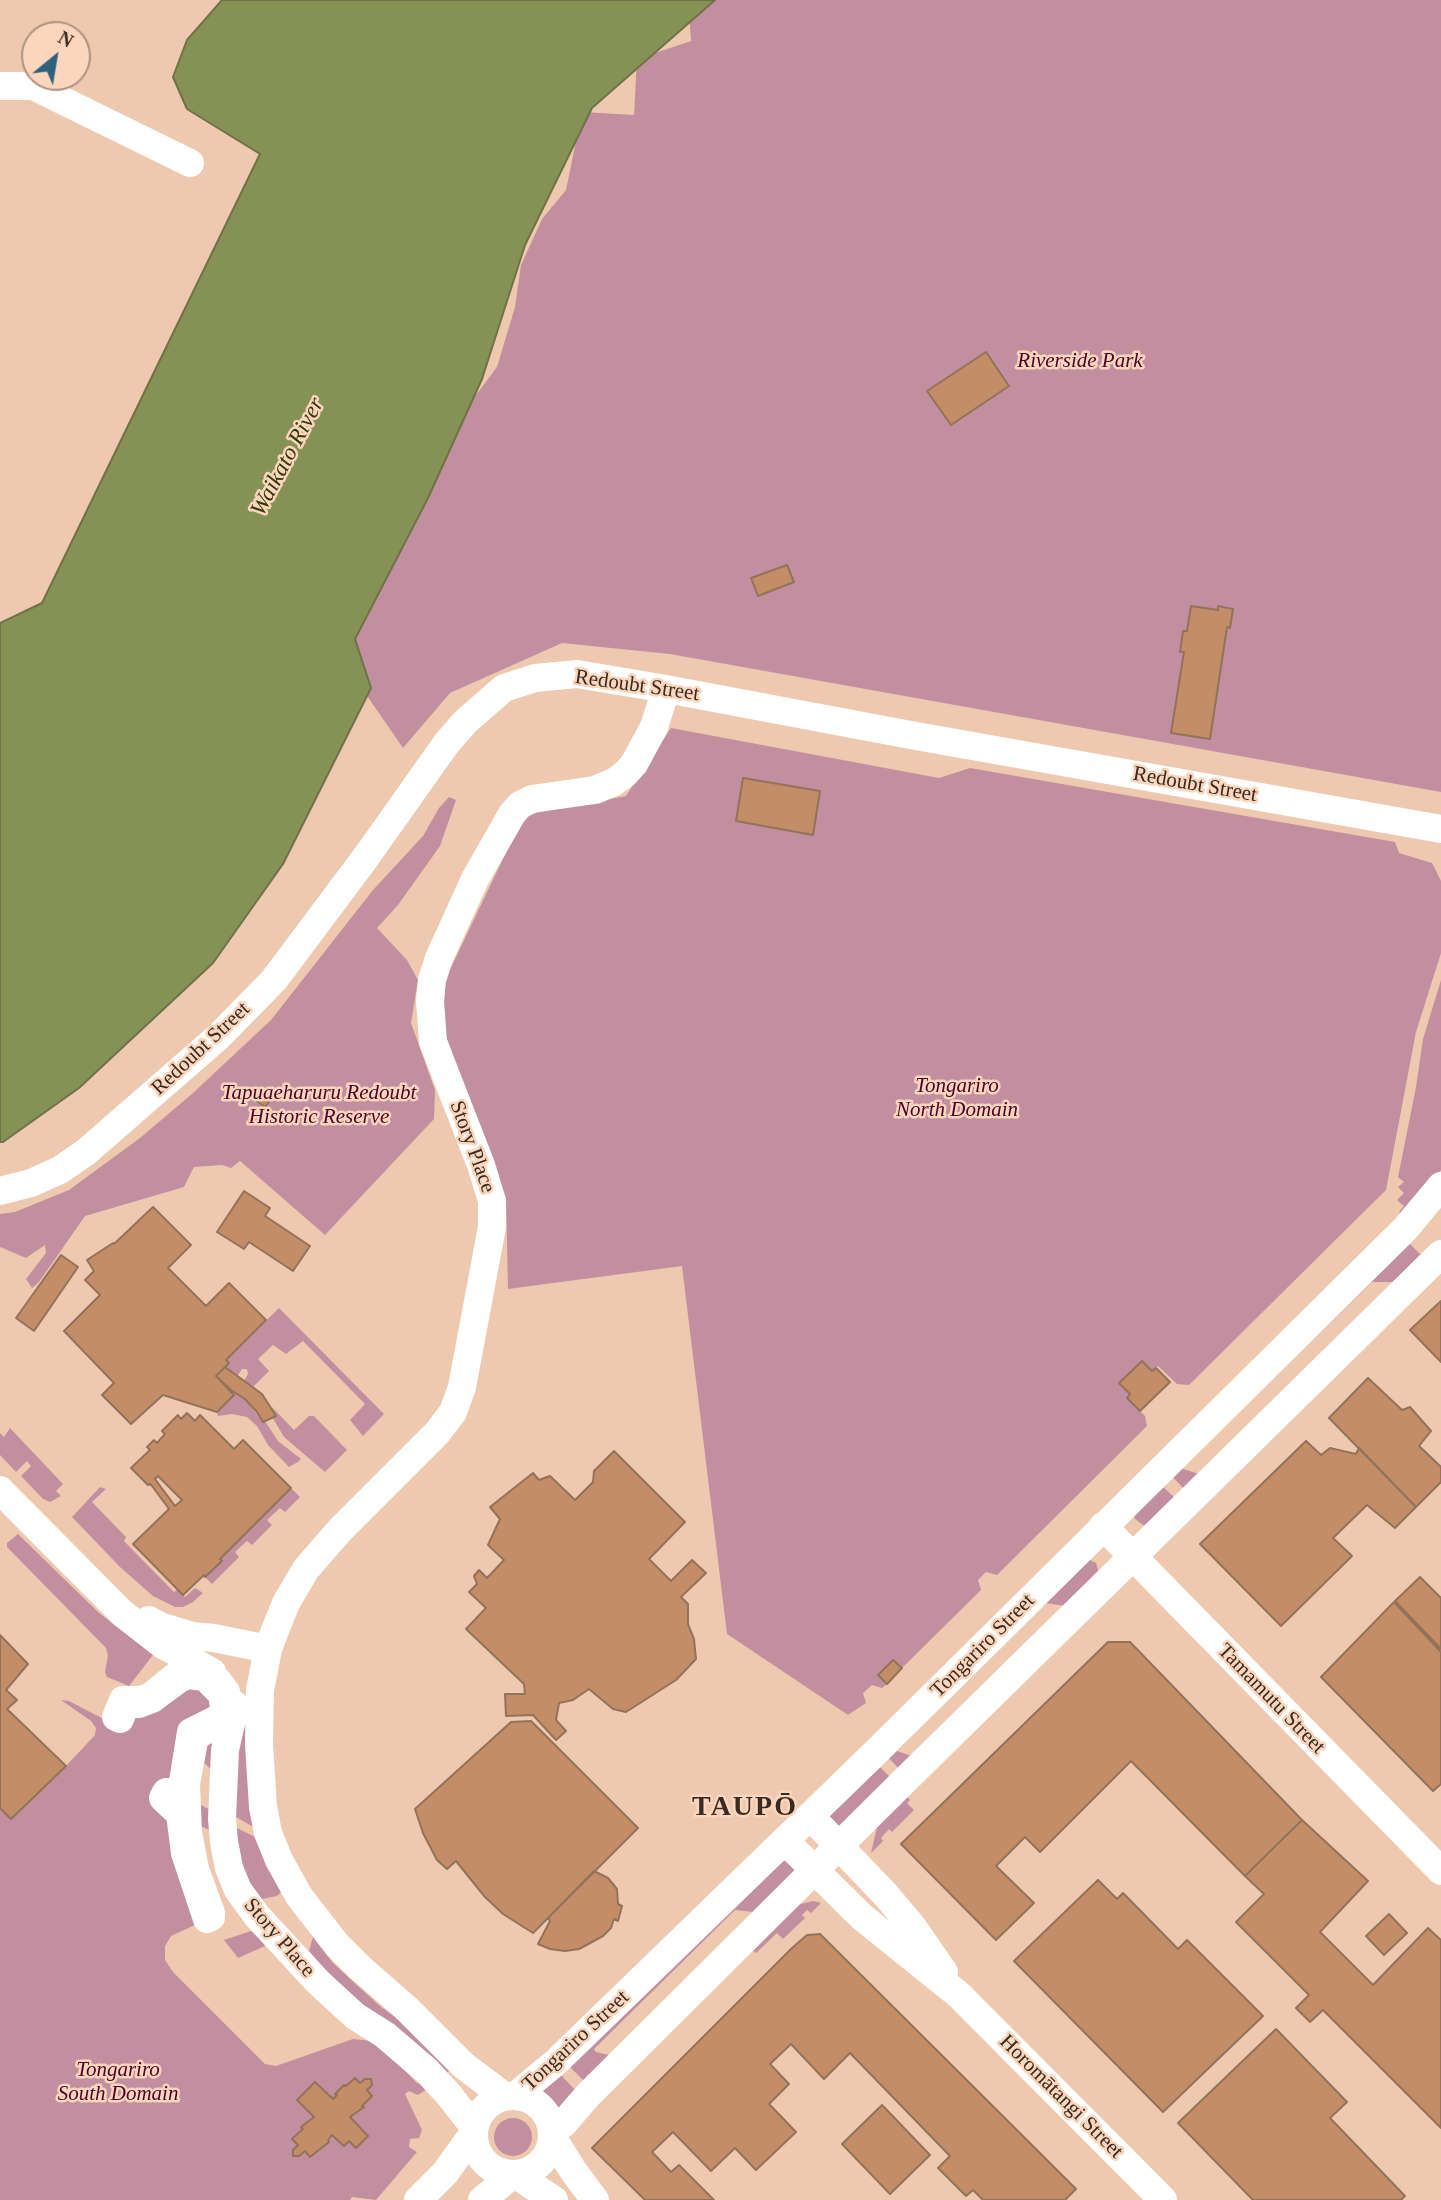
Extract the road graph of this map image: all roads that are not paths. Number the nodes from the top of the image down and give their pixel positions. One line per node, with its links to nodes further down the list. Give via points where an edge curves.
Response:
1 (0, 86): 2 (street, via 33,86)
2 (190, 163)
3 (666, 689): 4 (street, Redoubt Street); 6 (street, Redoubt Street, via 577,674 535,678 504,688 481,705 446,744 274,980 218,1037 86,1152 60,1170); 12 (street, Story Place, via 654,727 625,774 595,790 532,799 512,814 475,879 439,958 430,1001 433,1042 492,1201 492,1227 463,1387 438,1433 306,1570 286,1603)
4 (1441, 829)
5 (1441, 1186): 9 (street, Tongariro Street, via 1405,1229)
6 (0, 1191)
7 (1441, 1254): 10 (street, Tongariro Street)
8 (0, 1490): 11 (street)
9 (1103, 1526): 10 (street, Tamamutu Street); 15 (street, Tongariro Street)
10 (1134, 1558): 17 (street, Tongariro Street); 18 (street, Tamamutu Street)
11 (94, 1583): 12 (street, via 162,1627); 13 (street, via 154,1639 205,1669)
12 (268, 1649): 13 (street, Story Place)
13 (250, 1687): 21 (street, Story Place, via 268,1833 299,1896 360,1968 463,2065); 22 (street, Story Place, via 225,1750 224,1842 238,1890 318,1982 442,2086)
14 (116, 1717): 14 (street, via 120,1719 126,1703 152,1699 188,1675 205,1677 222,1694 225,1715 191,1732 181,1794 166,1792 163,1798 180,1814 190,1872 210,1918 191,1852 186,1784 195,1736 228,1719 226,1692 208,1674 187,1671 150,1697 122,1700)
15 (810, 1816): 16 (street, Tongariro Street); 17 (street, Horomātangi Street)
16 (785, 1841): 19 (street, Horomātangi Street); 21 (street, Tongariro Street, via 556,2062)
17 (840, 1846): 19 (street, Tongariro Street); 20 (street, Horomātangi Street, via 912,1926)
18 (1437, 1859)
19 (815, 1871): 20 (street, Horomātangi Street, via 862,1917); 23 (street, Tongariro Street)
20 (959, 1995): 29 (street, Horomātangi Street)
21 (510, 2096): 22 (street, via 483,2110); 23 (street, via 540,2107)
22 (474, 2130): 24 (street, via 481,2159 495,2170); 25 (street, via 445,2173)
23 (552, 2135): 24 (street, via 539,2165); 28 (street)
24 (514, 2175): 26 (street); 27 (street)
25 (418, 2200)
26 (482, 2200)
27 (554, 2200)
28 (596, 2200)
29 (1163, 2200)

